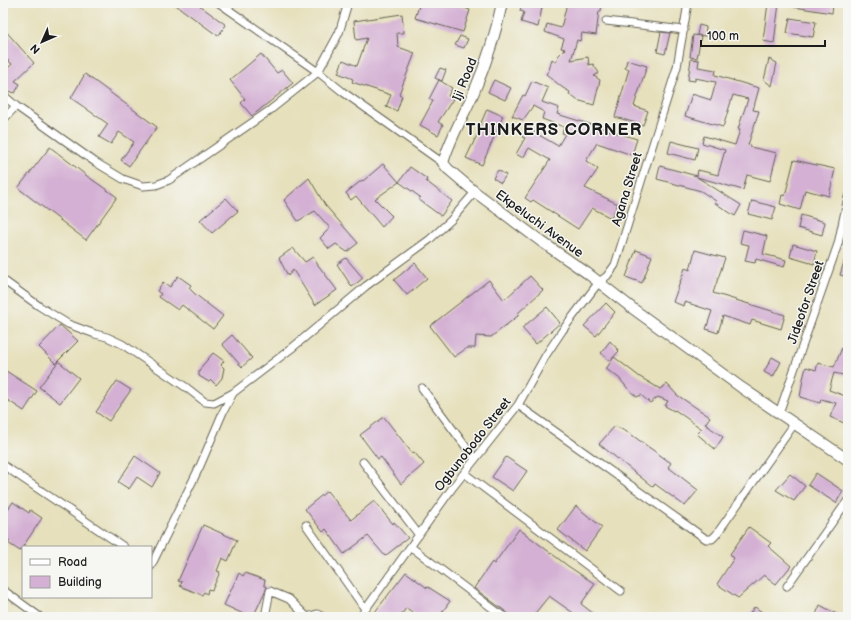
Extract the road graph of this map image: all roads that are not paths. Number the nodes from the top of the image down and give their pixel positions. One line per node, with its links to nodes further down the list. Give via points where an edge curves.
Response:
1 (219, 3): 7 (street, Ekpeluchi Avenue)
2 (348, 3): 7 (street, via 339,33)
3 (502, 3): 11 (street, Iji Road, via 475,90)
4 (688, 3): 6 (street, Agana Street)
5 (606, 21): 6 (street)
6 (684, 30): 15 (street, Agana Street, via 677,67 615,265)
7 (318, 72): 9 (street, via 269,111 169,180 156,186 144,186 123,179 94,162); 11 (street, Ekpeluchi Avenue)
8 (3, 95): 9 (street)
9 (16, 106): 10 (street)
10 (3, 120)
11 (443, 163): 12 (street, Ekpeluchi Avenue)
12 (475, 192): 15 (street, Ekpeluchi Avenue); 17 (street, via 451,220 429,240 366,286)
13 (848, 197): 19 (street, Jideofor Street, via 838,244)
14 (3, 280): 17 (street, via 68,324 122,344 206,402 214,403)
15 (599, 282): 18 (street, Ogbunobodo Street, via 546,355); 19 (street, Ekpeluchi Avenue)
16 (422, 388): 21 (street)
17 (233, 393): 31 (street)
18 (518, 405): 20 (street, via 706,539 712,539 716,535); 21 (street, Ogbunobodo Street)
19 (779, 413): 20 (street, Ekpeluchi Avenue)
20 (795, 423): 22 (street, Ekpeluchi Avenue)
21 (475, 459): 25 (street, Ogbunobodo Street)
22 (848, 460)
23 (363, 462): 28 (street)
24 (3, 465): 29 (street)
25 (464, 473): 28 (street, Ogbunobodo Street); 34 (street)
26 (848, 500): 32 (street)
27 (306, 525): 35 (street)
28 (419, 535): 30 (street, Ogbunobodo Street)
29 (123, 546)
30 (411, 547): 35 (street, Ogbunobodo Street); 40 (street)
31 (152, 564)
32 (787, 586)
33 (3, 590): 36 (street)
34 (621, 591)
35 (365, 610): 39 (street, Ogbunobodo Street)
36 (40, 617)
37 (265, 617): 38 (street, via 270,591 289,599 307,617 317,614)
38 (323, 617)
39 (360, 617)
40 (504, 617)

